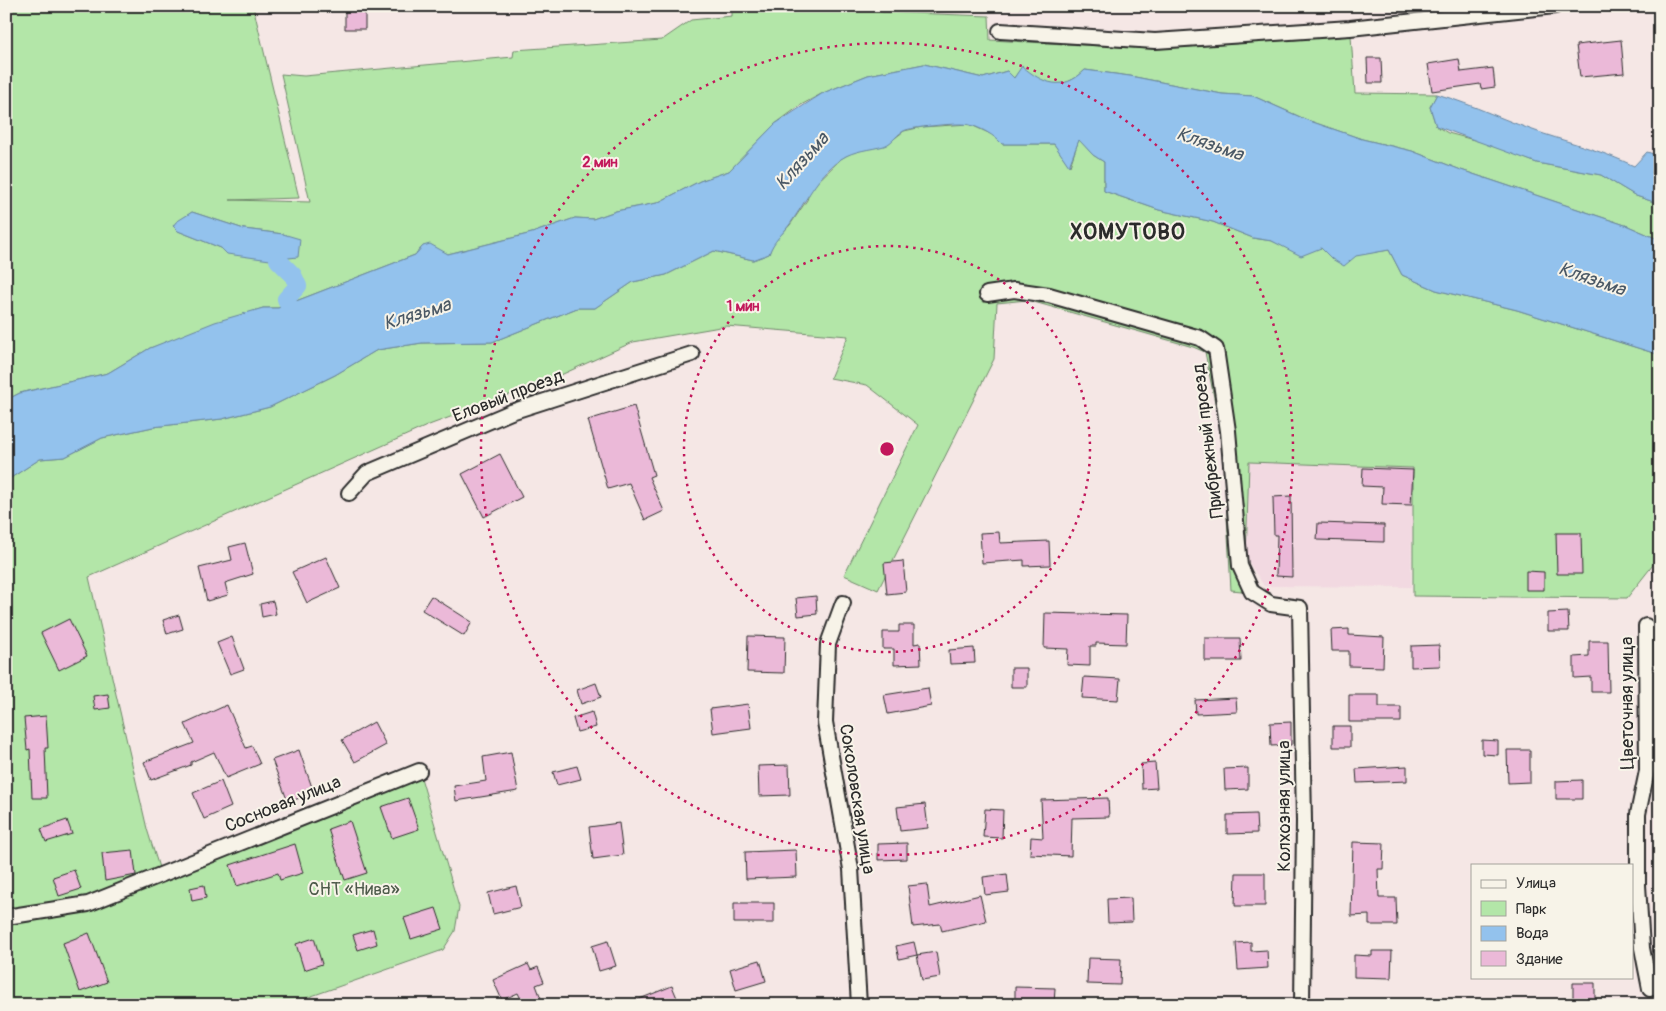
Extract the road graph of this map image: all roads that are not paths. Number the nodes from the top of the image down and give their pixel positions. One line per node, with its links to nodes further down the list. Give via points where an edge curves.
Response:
1 (1556, 6): 2 (street, via 1350,28 1155,41)
2 (1000, 31)
3 (987, 294): 7 (street, Прибрежный проезд, via 1014,290 1049,295 1200,338 1216,349 1228,431 1240,566 1252,592 1271,604)
4 (692, 354): 5 (street, Еловый проезд, via 511,412 367,473)
5 (348, 493)
6 (843, 603): 12 (street, Соколовская улица, via 828,644 825,722 852,869)
7 (1300, 608): 13 (street, Колхозная улица, via 1304,820)
8 (1646, 626): 11 (street, Цветочная улица, via 1647,771 1638,814 1638,885 1642,948)
9 (419, 771): 10 (street, Сосновая улица, via 88,904)
10 (6, 917)
11 (1650, 989)
12 (859, 1005)
13 (1302, 1005)

